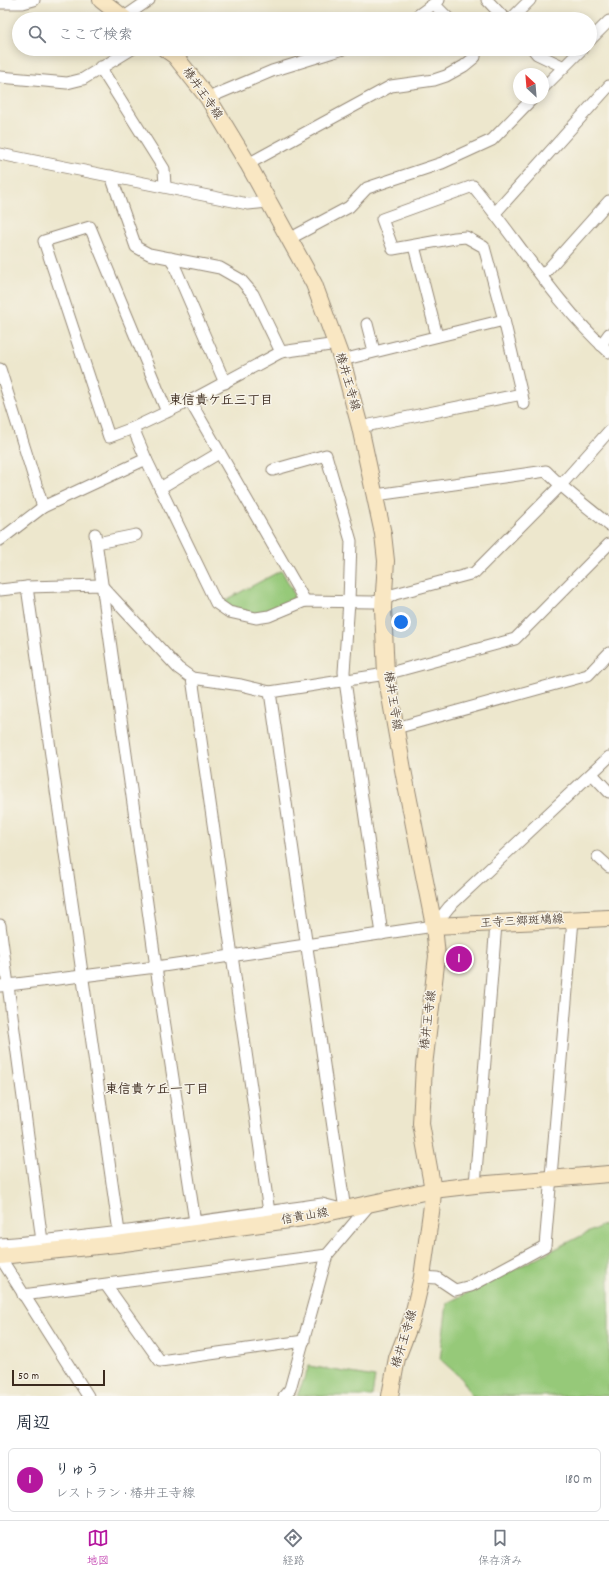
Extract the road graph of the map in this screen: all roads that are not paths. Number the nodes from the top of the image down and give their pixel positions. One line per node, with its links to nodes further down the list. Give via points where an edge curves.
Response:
1 (34, 0): 7 (street, via 22,4)
2 (102, 0): 8 (main road)
3 (149, 0): 9 (street)
4 (487, 0): 12 (street)
5 (530, 0): 13 (street)
6 (437, 2): 10 (street); 11 (street)
7 (0, 3)
8 (117, 12)
9 (132, 12)
10 (423, 12)
11 (444, 12)
12 (498, 12)
13 (518, 12)
14 (609, 21): 15 (street)
15 (597, 33)
16 (120, 56): 22 (street)
17 (179, 56): 27 (main road, 椿井王寺線)
18 (320, 56): 27 (street, via 272,71)
19 (475, 56): 30 (street, via 446,76 391,86)
20 (541, 56): 23 (street)
21 (575, 56): 23 (street)
22 (100, 67): 24 (street, via 83,79 67,83); 32 (street, via 164,169)
23 (564, 67): 25 (street)
24 (0, 77)
25 (549, 82)
26 (609, 86): 35 (street)
27 (208, 98): 30 (main road, 椿井王寺線)
28 (527, 104): 36 (street, via 492,140 442,163 367,188 348,207)
29 (0, 154): 31 (street)
30 (248, 164): 34 (main road, 椿井王寺線)
31 (111, 176): 32 (street); 38 (street, via 136,247 149,254)
32 (165, 186): 34 (street, via 248,204)
33 (609, 201): 39 (street)
34 (268, 202): 36 (main road, 椿井王寺線)
35 (495, 213): 37 (street, via 474,186 382,219 393,249); 39 (street)
36 (289, 239): 44 (main road, 椿井王寺線, via 314,284)
37 (414, 246): 40 (street, via 466,237 484,247); 43 (street)
38 (171, 258): 46 (street, via 220,268 241,280 253,294); 50 (street)
39 (542, 276): 45 (street)
40 (504, 320): 43 (street); 53 (street, via 523,399)
41 (367, 324): 47 (street)
42 (609, 334): 45 (street)
43 (437, 336): 47 (street)
44 (336, 344): 46 (street); 48 (main road, 椿井王寺線)
45 (605, 349)
46 (281, 352): 50 (street)
47 (374, 352): 48 (street)
48 (342, 360): 53 (main road, 椿井王寺線)
49 (0, 369): 62 (street)
50 (225, 383): 51 (street)
51 (190, 401): 52 (street); 56 (street)
52 (167, 412): 54 (street); 54 (street, via 90,227 44,241 109,437)
53 (360, 427): 61 (main road, 椿井王寺線)
54 (133, 428): 57 (street)
55 (609, 431): 59 (street)
56 (219, 453): 60 (street); 70 (street)
57 (146, 459): 60 (street); 62 (street)
58 (273, 470): 72 (street, via 326,455 350,541)
59 (560, 486): 61 (street, via 546,471); 63 (street); 71 (street, via 474,573 395,594)
60 (160, 488): 70 (street, via 216,603 229,612 256,618 270,616)
61 (376, 495): 71 (main road, 椿井王寺線, via 386,561)
62 (43, 507): 65 (street)
63 (609, 524)
64 (136, 534): 67 (street, via 96,539)
65 (0, 540)
66 (609, 544): 74 (street, via 515,639)
67 (101, 585): 68 (street); 75 (street, via 178,668); 92 (street)
68 (27, 587): 69 (street); 93 (street)
69 (0, 590)
70 (305, 600): 72 (street)
71 (384, 600): 72 (street); 74 (main road, 椿井王寺線)
72 (349, 601): 76 (street)
73 (609, 653): 78 (street, via 588,675)
74 (386, 674): 76 (street); 78 (main road, 椿井王寺線)
75 (192, 678): 77 (street); 91 (street)
76 (345, 681): 77 (street); 89 (street)
77 (270, 692): 90 (street)
78 (396, 728): 88 (main road, 椿井王寺線)
79 (609, 757): 80 (street)
80 (592, 774): 81 (street); 88 (street, via 449,907)
81 (609, 792)
82 (598, 857): 83 (street)
83 (609, 866)
84 (609, 918): 85 (main road, 王寺三郷斑鳩線)
85 (573, 920): 86 (main road, 王寺三郷斑鳩線); 96 (street)
86 (496, 924): 88 (main road, 王寺三郷斑鳩線); 97 (street)
87 (0, 925): 94 (street)
88 (434, 926): 89 (street); 98 (main road, 椿井王寺線, via 437,956 424,1066 421,1124)
89 (382, 934): 90 (street)
90 (306, 944): 91 (street); 100 (street)
91 (232, 955): 92 (street); 101 (street)
92 (156, 967): 93 (street); 102 (street)
93 (82, 976): 94 (street); 103 (street)
94 (4, 986): 104 (street)
95 (609, 1174): 96 (main road, 信貴山線)
96 (550, 1178): 97 (main road, 信貴山線); 108 (street, via 545,1246 471,1286 455,1290 437,1278)
97 (475, 1185): 98 (main road, 信貴山線)
98 (432, 1190): 99 (main road, 信貴山線); 108 (main road, 椿井王寺線)
99 (371, 1203): 100 (main road, 信貴山線); 106 (street)
100 (345, 1210): 101 (street, via 322,1204); 107 (main road, 信貴山線, via 117,1244)
101 (269, 1212): 102 (street)
102 (195, 1222): 103 (street)
103 (119, 1232): 104 (street)
104 (42, 1241): 105 (street)
105 (0, 1244)
106 (327, 1255): 109 (street); 111 (street)
107 (0, 1256): 110 (street)
108 (422, 1277): 114 (main road, 椿井王寺線, via 412,1319 397,1358)
109 (106, 1285): 110 (street); 111 (street, via 160,1361)
110 (23, 1295): 112 (street)
111 (304, 1341): 113 (street, via 290,1389)
112 (88, 1396)
113 (284, 1396)
114 (390, 1396)

